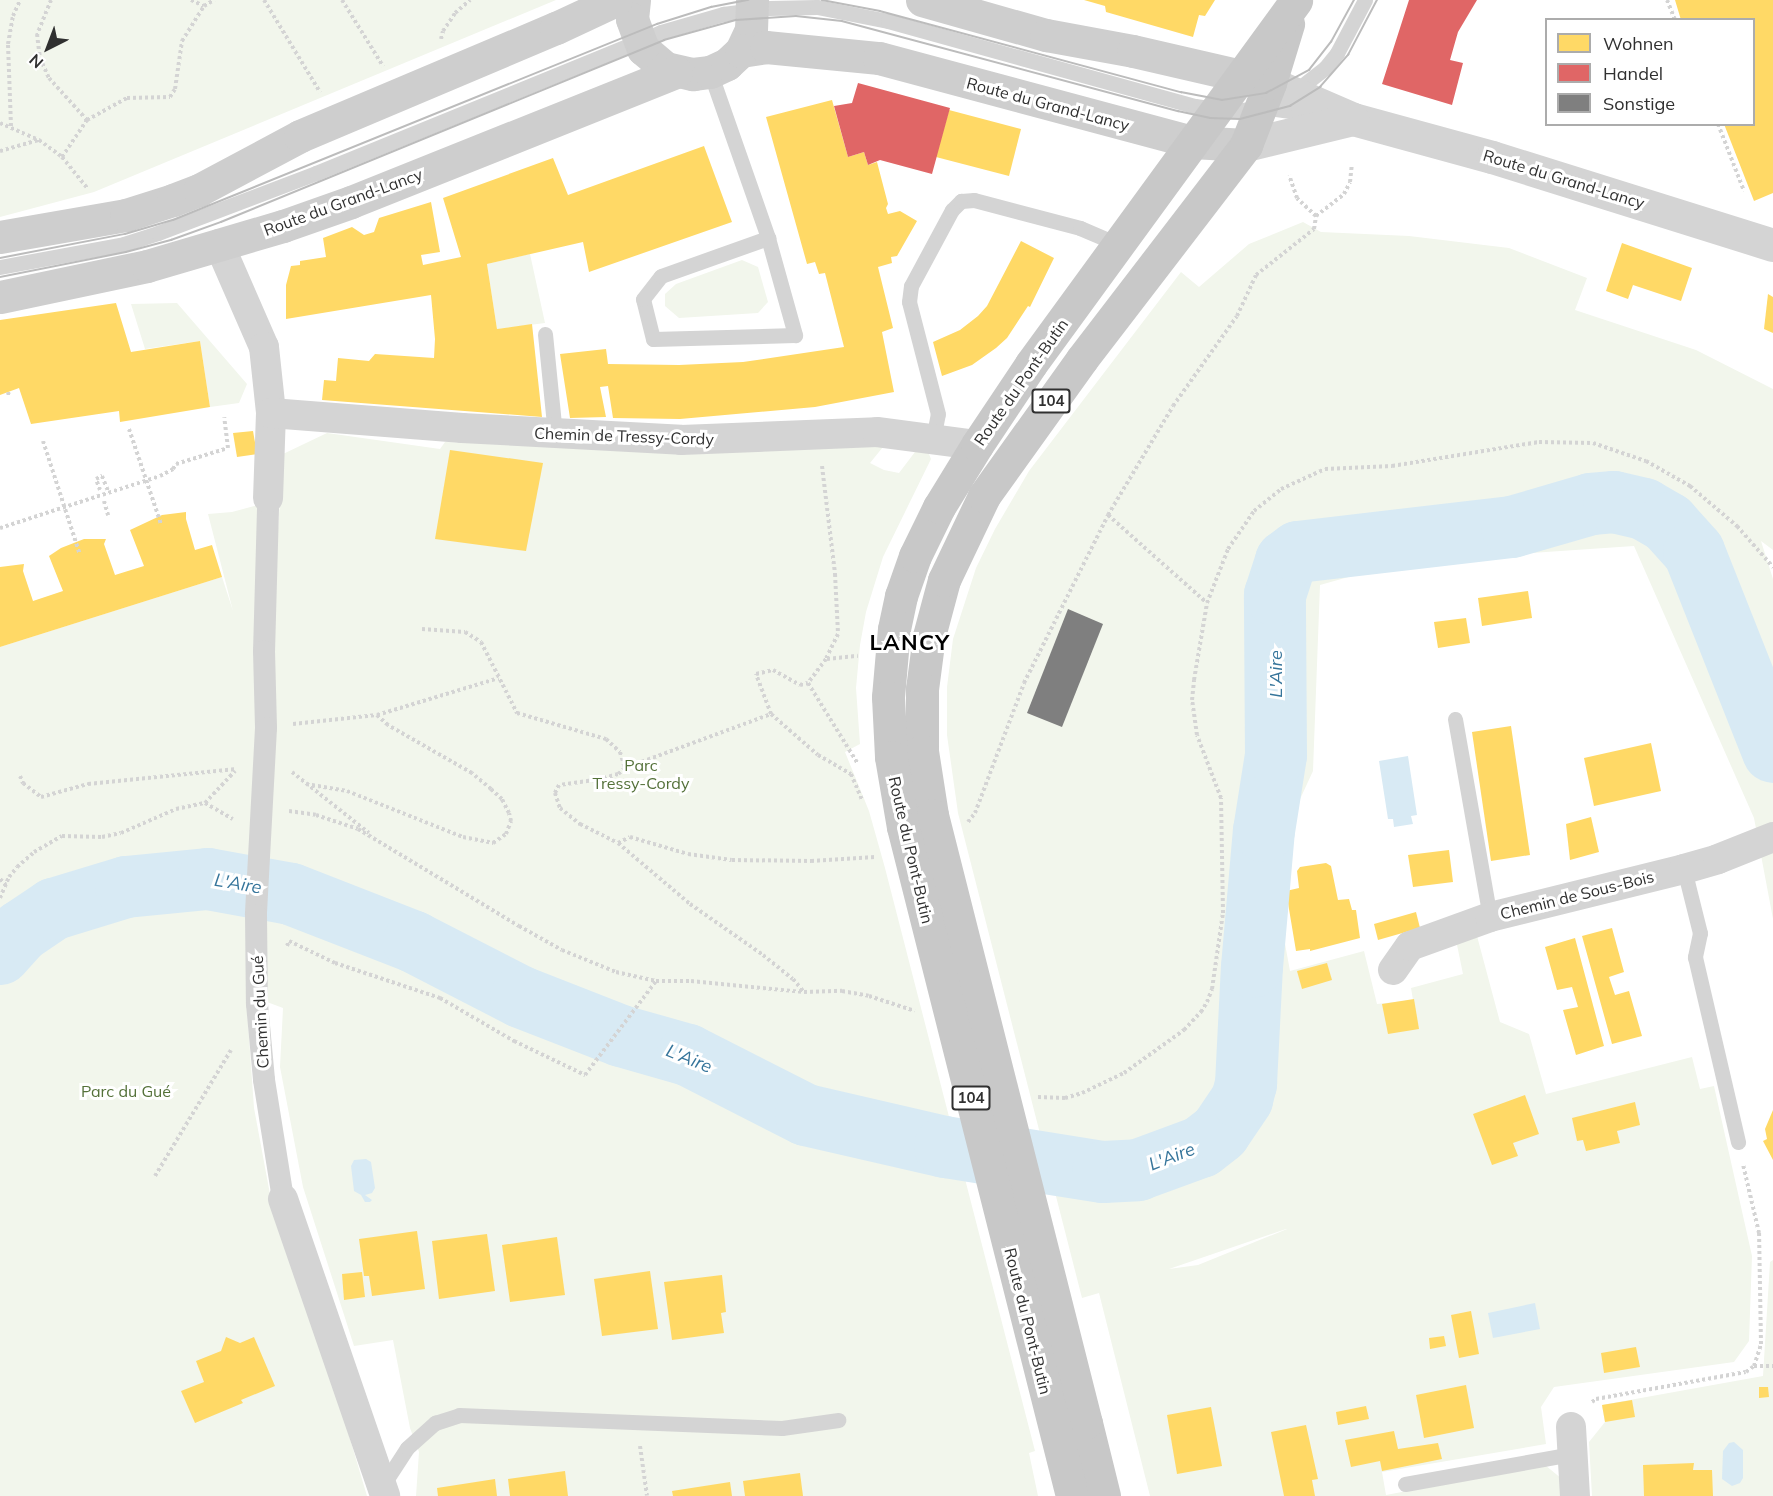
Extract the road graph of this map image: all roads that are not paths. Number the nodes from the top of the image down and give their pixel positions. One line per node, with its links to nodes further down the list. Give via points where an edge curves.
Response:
1 (616, 0): 16 (main road, via 300,136 199,190 126,215)
2 (634, 0): 7 (main road, via 632,19)
3 (922, 0): 11 (main road, Route du Grand-Lancy)
4 (1365, 0): 11 (lane, via 1325,68)
5 (1295, 1): 11 (main road, 104)
6 (753, 5): 7 (lane); 8 (main road, via 752,30); 12 (lane, via 843,11 888,21)
7 (639, 41): 9 (main road, via 658,63); 21 (lane, via 168,230 124,244)
8 (741, 51): 10 (main road, Route du Grand-Lancy); 14 (main road, Route du Grand-Lancy, via 766,47 879,58)
9 (676, 72): 10 (main road, Route du Grand-Lancy); 18 (main road, Route du Grand-Lancy, via 351,202)
10 (710, 72): 17 (lane)
11 (1267, 89): 12 (main road, Route du Pont-Butin / 104); 13 (street, Route du Grand-Lancy); 15 (main road, Route du Pont-Butin / 104)
12 (1216, 110): 14 (main road, Route du Pont-Butin / 104)
13 (1353, 119): 15 (street, Route du Grand-Lancy); 20 (street, Route du Grand-Lancy, via 1492,157)
14 (1192, 142): 15 (main road, Route du Grand-Lancy); 19 (main road, Route du Pont-Butin / 104)
15 (1246, 145): 41 (main road, Route du Pont-Butin / 104, bridge, via 1082,359 984,496 944,580 929,636 922,689 922,751 932,815)
16 (0, 237)
17 (768, 238): 17 (lane, via 795,334 653,339 643,299 661,276)
18 (219, 244): 22 (main road, Route du Grand-Lancy, via 147,266); 24 (street, Chemin du Gué, via 264,347)
19 (1120, 245): 26 (lane, via 1080,228 974,200 961,201 952,210 911,286 909,302 938,414); 27 (main road, Route du Pont-Butin / 104)
20 (1773, 245)
21 (0, 267)
22 (0, 297)
23 (545, 334): 25 (lane)
24 (271, 413): 25 (street, Chemin de Tressy-Cordy); 28 (street, Chemin du Gué)
25 (555, 434): 26 (street, Chemin de Tressy-Cordy, via 681,440 877,432)
26 (933, 440): 27 (street, Chemin de Tressy-Cordy)
27 (977, 444): 40 (main road, Route du Pont-Butin / 104, bridge, via 939,507 905,586 894,629 888,697 891,757 903,827)
28 (268, 503): 35 (street, Chemin du Gué, via 257,1004 264,1080)
29 (1455, 719): 32 (lane)
30 (1771, 838): 31 (street, Chemin de Sous-Bois)
31 (1684, 869): 32 (street, Chemin de Sous-Bois); 34 (lane, via 1700,933 1695,957)
32 (1490, 917): 33 (street, Chemin de Sous-Bois, via 1410,946)
33 (1393, 970)
34 (1738, 1143)
35 (283, 1199): 39 (street, Chemin du Gué)
36 (838, 1420): 39 (lane, via 782,1428 459,1415 435,1423 407,1448)
37 (1572, 1440): 38 (lane); 42 (street)
38 (1405, 1484)
39 (384, 1491)
40 (1072, 1496)
41 (1104, 1496)
42 (1575, 1496)

